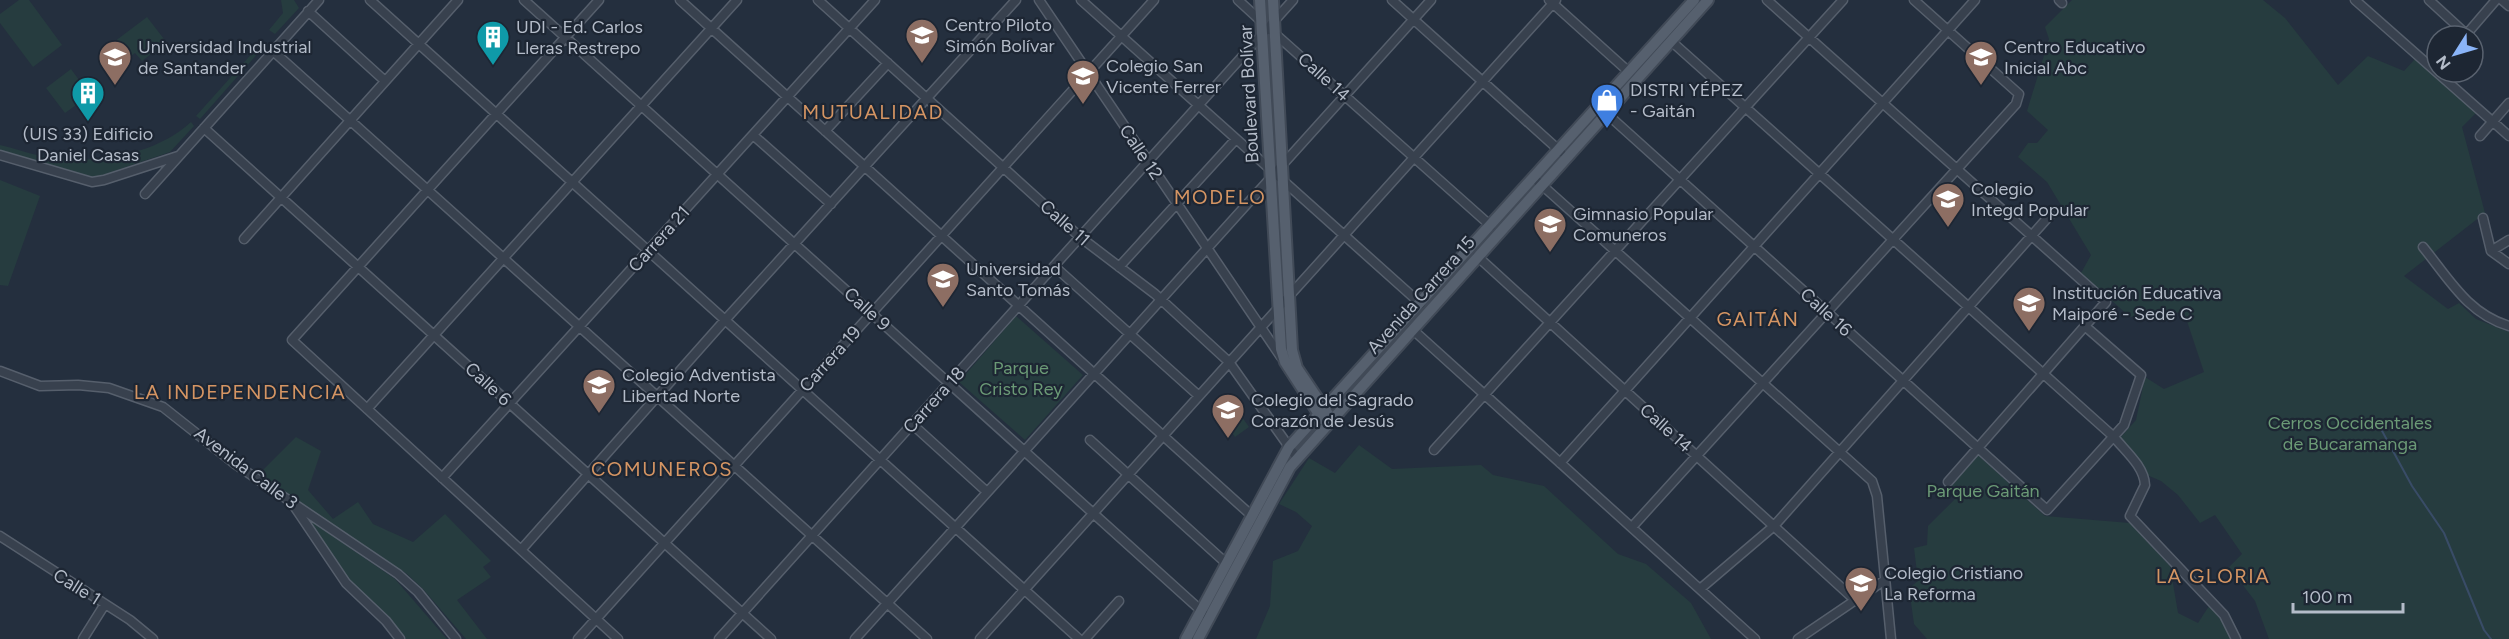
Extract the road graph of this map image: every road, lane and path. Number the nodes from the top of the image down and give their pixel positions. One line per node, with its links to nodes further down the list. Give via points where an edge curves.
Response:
1 (319, 0): 32 (street)
2 (370, 0): 44 (street)
3 (524, 0): 41 (street, Calle 9)
4 (598, 0): 41 (street)
5 (680, 0): 36 (street)
6 (737, 0): 36 (street)
7 (818, 0): 37 (street, Calle 11)
8 (875, 0): 37 (street, Carrera 21)
9 (1016, 0): 55 (street)
10 (1039, 0): 49 (street, Calle 12)
11 (1081, 0): 40 (street)
12 (1154, 0): 40 (street, Carrera 19)
13 (1238, 0): 38 (street, Calle 14)
14 (1260, 0): 38 (main road, Boulevard Bolívar)
15 (1273, 0): 38 (main road, Boulevard Bolívar)
16 (1293, 0): 38 (street, Carrera 18)
17 (1392, 0): 33 (street)
18 (1431, 0): 33 (street)
19 (1694, 0): 48 (main road, Avenida Carrera 15)
20 (1708, 0): 43 (main road, Avenida Carrera 15)
21 (1767, 0): 42 (street)
22 (1843, 0): 42 (street)
23 (1914, 0): 39 (street)
24 (1975, 0): 39 (street)
25 (2429, 0): 34 (street)
26 (2496, 0): 35 (street)
27 (2502, 0): 31 (street)
28 (454, 1): 44 (street)
29 (1552, 1): 48 (street); 51 (street)
30 (2361, 2): 46 (street)
31 (2509, 6)
32 (309, 11): 45 (street); 50 (street)
33 (1413, 20): 51 (street); 53 (street)
34 (2454, 24)
35 (2475, 24)
36 (711, 28): 54 (street); 59 (street)
37 (849, 28): 47 (street, Calle 11); 54 (street, Carrera 21)
38 (1268, 28): 53 (street, Calle 14); 58 (street, Carrera 18); 79 (main road, Boulevard Bolívar)
39 (1948, 31): 57 (street); 78 (street, via 2019,94 2016,104)
40 (1121, 36): 49 (street, Carrera 19); 58 (street)
41 (565, 37): 59 (street, Calle 9); 62 (street)
42 (1809, 38): 57 (street); 60 (street)
43 (1671, 41): 60 (street); 61 (main road, Avenida Carrera 15)
44 (419, 44): 50 (street); 62 (street)
45 (273, 51): 63 (street); 65 (street)
46 (2425, 59)
47 (888, 63): 55 (street, Calle 11); 66 (street)
48 (1629, 72): 71 (main road, Avenida Carrera 15)
49 (1088, 74): 75 (street, Calle 12); 77 (street, Carrera 19)
50 (386, 81): 63 (street)
51 (1482, 81): 71 (street); 74 (street)
52 (2452, 84): 64 (street)
53 (1345, 96): 74 (street, Calle 14); 79 (street)
54 (787, 97): 66 (street); 67 (street, Carrera 21)
55 (926, 98): 76 (street); 77 (street, Calle 11)
56 (2509, 103): 64 (street)
57 (1884, 104): 78 (street); 81 (street)
58 (1198, 105): 70 (street); 75 (street, Carrera 18)
59 (642, 106): 80 (street, Calle 9); 83 (street)
60 (1746, 107): 81 (street); 82 (street)
61 (1606, 113): 71 (main road, Avenida Carrera 15); 82 (street, Calle 16)
62 (496, 114): 83 (street); 85 (street)
63 (351, 120): 85 (street); 87 (street)
64 (2493, 122): 68 (street); 69 (street)
65 (204, 128): 73 (street); 87 (street, Calle 6)
66 (825, 131): 76 (street)
67 (753, 135): 80 (street, Carrera 21); 88 (street)
68 (2480, 136)
69 (2509, 136)
70 (1236, 139): 79 (street); 89 (street)
71 (1563, 154): 84 (main road, Avenida Carrera 15)
72 (0, 155): 73 (street, via 98,182)
73 (180, 155): 86 (street)
74 (1414, 157): 92 (street, Calle 14); 93 (street)
75 (1148, 161): 89 (street, Calle 12); 96 (street, Carrera 18)
76 (864, 166): 88 (street); 94 (street)
77 (1003, 167): 94 (street, Carrera 19); 96 (street, Calle 11)
78 (1958, 170): 95 (street); 98 (street)
79 (1276, 173): 93 (street); 101 (street); 113 (main road, Boulevard Bolívar); 118 (main road, Boulevard Bolívar)
80 (717, 174): 100 (street, Calle 9); 104 (street, Carrera 21)
81 (1821, 174): 98 (street); 102 (street)
82 (1680, 180): 102 (street, Calle 16); 106 (street)
83 (572, 182): 104 (street); 108 (street)
84 (1538, 182): 92 (main road, Avenida Carrera 15); 106 (street); 107 (main road, Avenida Carrera 15)
85 (428, 190): 108 (street); 111 (street)
86 (145, 194)
87 (281, 197): 97 (street); 111 (street, Calle 6)
88 (831, 204): 100 (street)
89 (1177, 204): 101 (street, Calle 12); 112 (street)
90 (2050, 215): 95 (street)
91 (2483, 218): 105 (street)
92 (1491, 226): 115 (main road, Avenida Carrera 15)
93 (1344, 235): 113 (street); 115 (street)
94 (941, 236): 116 (street); 119 (street, Carrera 19)
95 (2032, 236): 117 (street); 127 (street, via 2106,302)
96 (1080, 237): 110 (street, Carrera 18); 112 (street, Calle 11)
97 (244, 238)
98 (1894, 239): 117 (street); 120 (street)
99 (2509, 240): 105 (street)
100 (795, 244): 119 (street, Calle 9); 122 (street)
101 (1208, 247): 114 (street); 126 (street, Calle 12)
102 (1755, 247): 120 (street, Calle 16); 121 (street)
103 (2423, 247): 125 (street, via 2474,309)
104 (648, 250): 122 (street); 124 (street, Carrera 21)
105 (2491, 251): 109 (street)
106 (1616, 252): 121 (street); 123 (street)
107 (1477, 256): 123 (street, Calle 14); 128 (main road, Avenida Carrera 15)
108 (504, 258): 124 (street); 130 (street)
109 (2509, 264)
110 (1054, 266): 116 (street, Carrera 18); 129 (street)
111 (358, 267): 130 (street, Calle 6); 145 (street, via 292,340)
112 (1119, 267): 114 (street, Calle 11)
113 (1289, 296): 118 (street); 146 (main road, Boulevard Bolívar, via 1293,357)
114 (1161, 299): 129 (street); 131 (street, Calle 11)
115 (1421, 304): 146 (main road, Avenida Carrera 15)
116 (1018, 306): 134 (street); 137 (street, Carrera 18)
117 (1969, 306): 135 (street); 136 (street)
118 (1278, 308): 126 (street); 132 (main road, Boulevard Bolívar)
119 (872, 313): 137 (street, Calle 9); 139 (street, Carrera 19)
120 (1827, 313): 136 (street, Calle 16); 138 (street)
121 (1691, 318): 138 (street); 140 (street)
122 (725, 320): 139 (street); 143 (street)
123 (1551, 324): 140 (street, Calle 14); 142 (street)
124 (580, 326): 143 (street); 144 (street, Carrera 21)
125 (2509, 326)
126 (1261, 327): 131 (street); 132 (street, Calle 12)
127 (2086, 327): 135 (street); 150 (street, via 2141,375 2127,419)
128 (1412, 329): 142 (street); 147 (main road, Avenida Carrera 15)
129 (1130, 334): 134 (street); 141 (street)
130 (434, 335): 144 (street, Calle 6); 145 (street)
131 (1229, 362): 141 (street); 152 (street, Calle 11)
132 (1285, 362): 146 (main road, Boulevard Bolívar)
133 (0, 371): 167 (street, Avenida Calle 3, via 33,385 94,385 154,402)
134 (1094, 374): 149 (street); 155 (street)
135 (2044, 374): 150 (street); 153 (street)
136 (1903, 381): 153 (street, Calle 16); 156 (street)
137 (949, 383): 148 (street, Carrera 18); 155 (street, Calle 9)
138 (1763, 383): 156 (street); 157 (street)
139 (802, 390): 159 (street); 161 (street, Carrera 19)
140 (1625, 391): 157 (street, Calle 14); 160 (street)
141 (1199, 396): 149 (street)
142 (1486, 396): 154 (street); 160 (street)
143 (658, 397): 161 (street); 162 (street)
144 (510, 404): 162 (street, Calle 6); 164 (street, Carrera 21)
145 (367, 409): 164 (street)
146 (1322, 412): 147 (main road); 152 (main road, Avenida Carrera 15)
147 (1329, 422): 158 (main road, Avenida Carrera 15)
148 (912, 424): 159 (street, Carrera 18); 166 (street)
149 (1163, 436): 163 (street); 169 (street)
150 (2114, 437): 153 (street, Calle 16, via 2047,510); 206 (street, via 2143,474 2145,485 2130,516 2219,609)
151 (1090, 440): 163 (street)
152 (1289, 447): 158 (street, Calle 11); 169 (main road, Avenida Carrera 15)
153 (1978, 448): 165 (street)
154 (1434, 450)
155 (1024, 451): 166 (street); 168 (street, Calle 9)
156 (1840, 451): 170 (street); 178 (street, via 1876,489)
157 (1697, 456): 170 (street, Calle 14); 171 (street)
158 (1297, 458): 186 (main road, Avenida Carrera 15)
159 (880, 459): 172 (street); 173 (street, Carrera 18)
160 (1560, 463): 171 (street)
161 (734, 465): 173 (street); 175 (street, Carrera 19)
162 (589, 474): 175 (street, Calle 6); 176 (street)
163 (1128, 474): 168 (street); 177 (street)
164 (442, 478): 176 (street)
165 (1948, 482)
166 (987, 492): 172 (street)
167 (292, 503): 190 (street, via 346,583); 191 (street, Avenida Calle 3, via 403,579)
168 (1093, 513): 179 (street); 186 (street, Calle 9)
169 (1251, 515): 177 (main road, Avenida Carrera 15)
170 (1774, 526): 180 (street); 181 (street, Calle 14)
171 (1632, 527): 180 (street)
172 (956, 528): 179 (street); 183 (street)
173 (812, 535): 183 (street); 185 (street, Carrera 18)
174 (0, 536): 184 (street, Calle 1)
175 (664, 543): 185 (street, Calle 6); 187 (street, Carrera 19)
176 (521, 550): 187 (street)
177 (1226, 563): 186 (main road, Avenida Carrera 15)
178 (1885, 580): 181 (street); 205 (street)
179 (1024, 589): 198 (street); 199 (street)
180 (1700, 589): 203 (street)
181 (1855, 600): 204 (street)
182 (1119, 601): 200 (street)
183 (887, 603): 196 (street); 197 (street)
184 (105, 604): 188 (street); 189 (street, Calle 1)
185 (742, 613): 194 (street, Carrera 18); 195 (street, Calle 6)
186 (1205, 614): 201 (main road, Avenida Carrera 15); 202 (main road, Avenida Carrera 15)
187 (596, 619): 192 (street, Carrera 19); 193 (street)
188 (83, 639)
189 (153, 639)
190 (400, 639)
191 (456, 639)
192 (578, 639)
193 (618, 639)
194 (719, 639)
195 (771, 639)
196 (855, 639)
197 (927, 639)
198 (980, 639)
199 (1079, 639)
200 (1084, 639)
201 (1186, 639)
202 (1198, 639)
203 (1755, 639)
204 (1798, 639)
205 (1891, 639)
206 (2236, 639)

